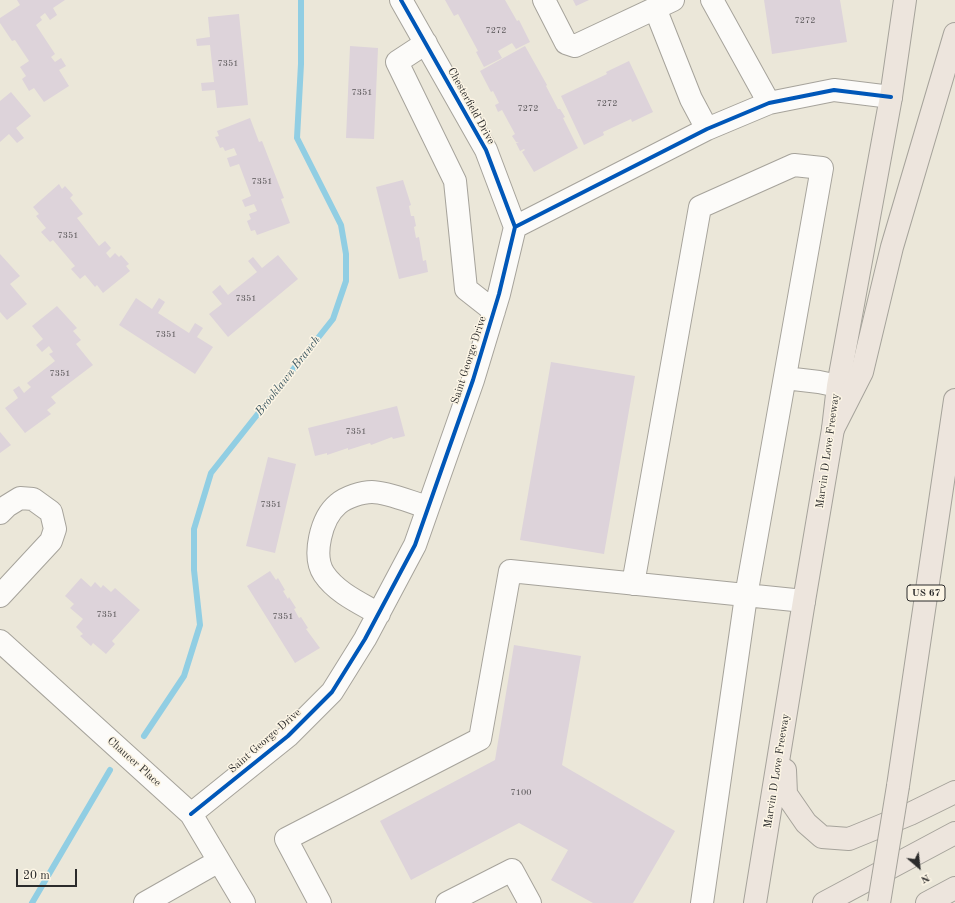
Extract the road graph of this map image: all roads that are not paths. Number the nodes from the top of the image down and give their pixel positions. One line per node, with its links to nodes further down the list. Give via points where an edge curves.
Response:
1 (401, 0): 7 (street, Chesterfield Drive)
2 (544, 0): 5 (street, via 566,43 575,46)
3 (712, 0): 9 (street)
4 (905, 0): 8 (main road, Marvin D Love Freeway)
5 (664, 4): 10 (street, via 691,99)
6 (955, 34): 16 (main road, via 892,247 862,372)
7 (426, 43): 11 (street, Chesterfield Drive, via 486,150); 12 (street, via 397,62 455,181 466,289)
8 (891, 96): 9 (street, via 834,90); 14 (main road, Marvin D Love Freeway)
9 (769, 103): 10 (street)
10 (707, 129): 11 (street)
11 (515, 227): 12 (street, Saint George Drive)
12 (494, 311): 17 (street, Saint George Drive, via 473,380)
13 (785, 378): 14 (street); 19 (street, via 822,168 794,166 700,207); 21 (street)
14 (838, 386): 16 (main road, Marvin D Love Freeway)
15 (955, 400): 40 (main road, US 67, bridge)
16 (834, 429): 22 (main road, Marvin D Love Freeway)
17 (428, 507): 23 (street, Saint George Drive, via 415,545); 23 (street, via 372,492 337,504 326,520 319,542 318,557 324,574 338,590)
18 (0, 513): 20 (street, via 20,498 33,499 50,512 54,529 51,541)
19 (633, 584): 21 (street); 34 (street, via 510,571 480,740 286,839)
20 (0, 596)
21 (746, 596): 22 (street); 37 (street)
22 (804, 601): 25 (main road, Marvin D Love Freeway)
23 (379, 614): 27 (street, Saint George Drive, via 332,692 288,736)
24 (0, 641): 27 (street, Chaucer Place)
25 (784, 727): 26 (main road, via 786,794 806,823 822,837 849,838 910,814); 38 (main road, Marvin D Love Freeway)
26 (955, 792)
27 (191, 814): 29 (street, Chaucer Place)
28 (955, 833): 39 (main road)
29 (219, 861): 31 (street); 33 (street, Chaucer Place)
30 (955, 888): 41 (main road)
31 (172, 896): 32 (street)
32 (144, 903)
33 (244, 903)
34 (320, 903)
35 (446, 903): 36 (street, via 512,870)
36 (530, 903)
37 (702, 903)
38 (755, 903)
39 (824, 903)
40 (879, 903)
41 (926, 903)

